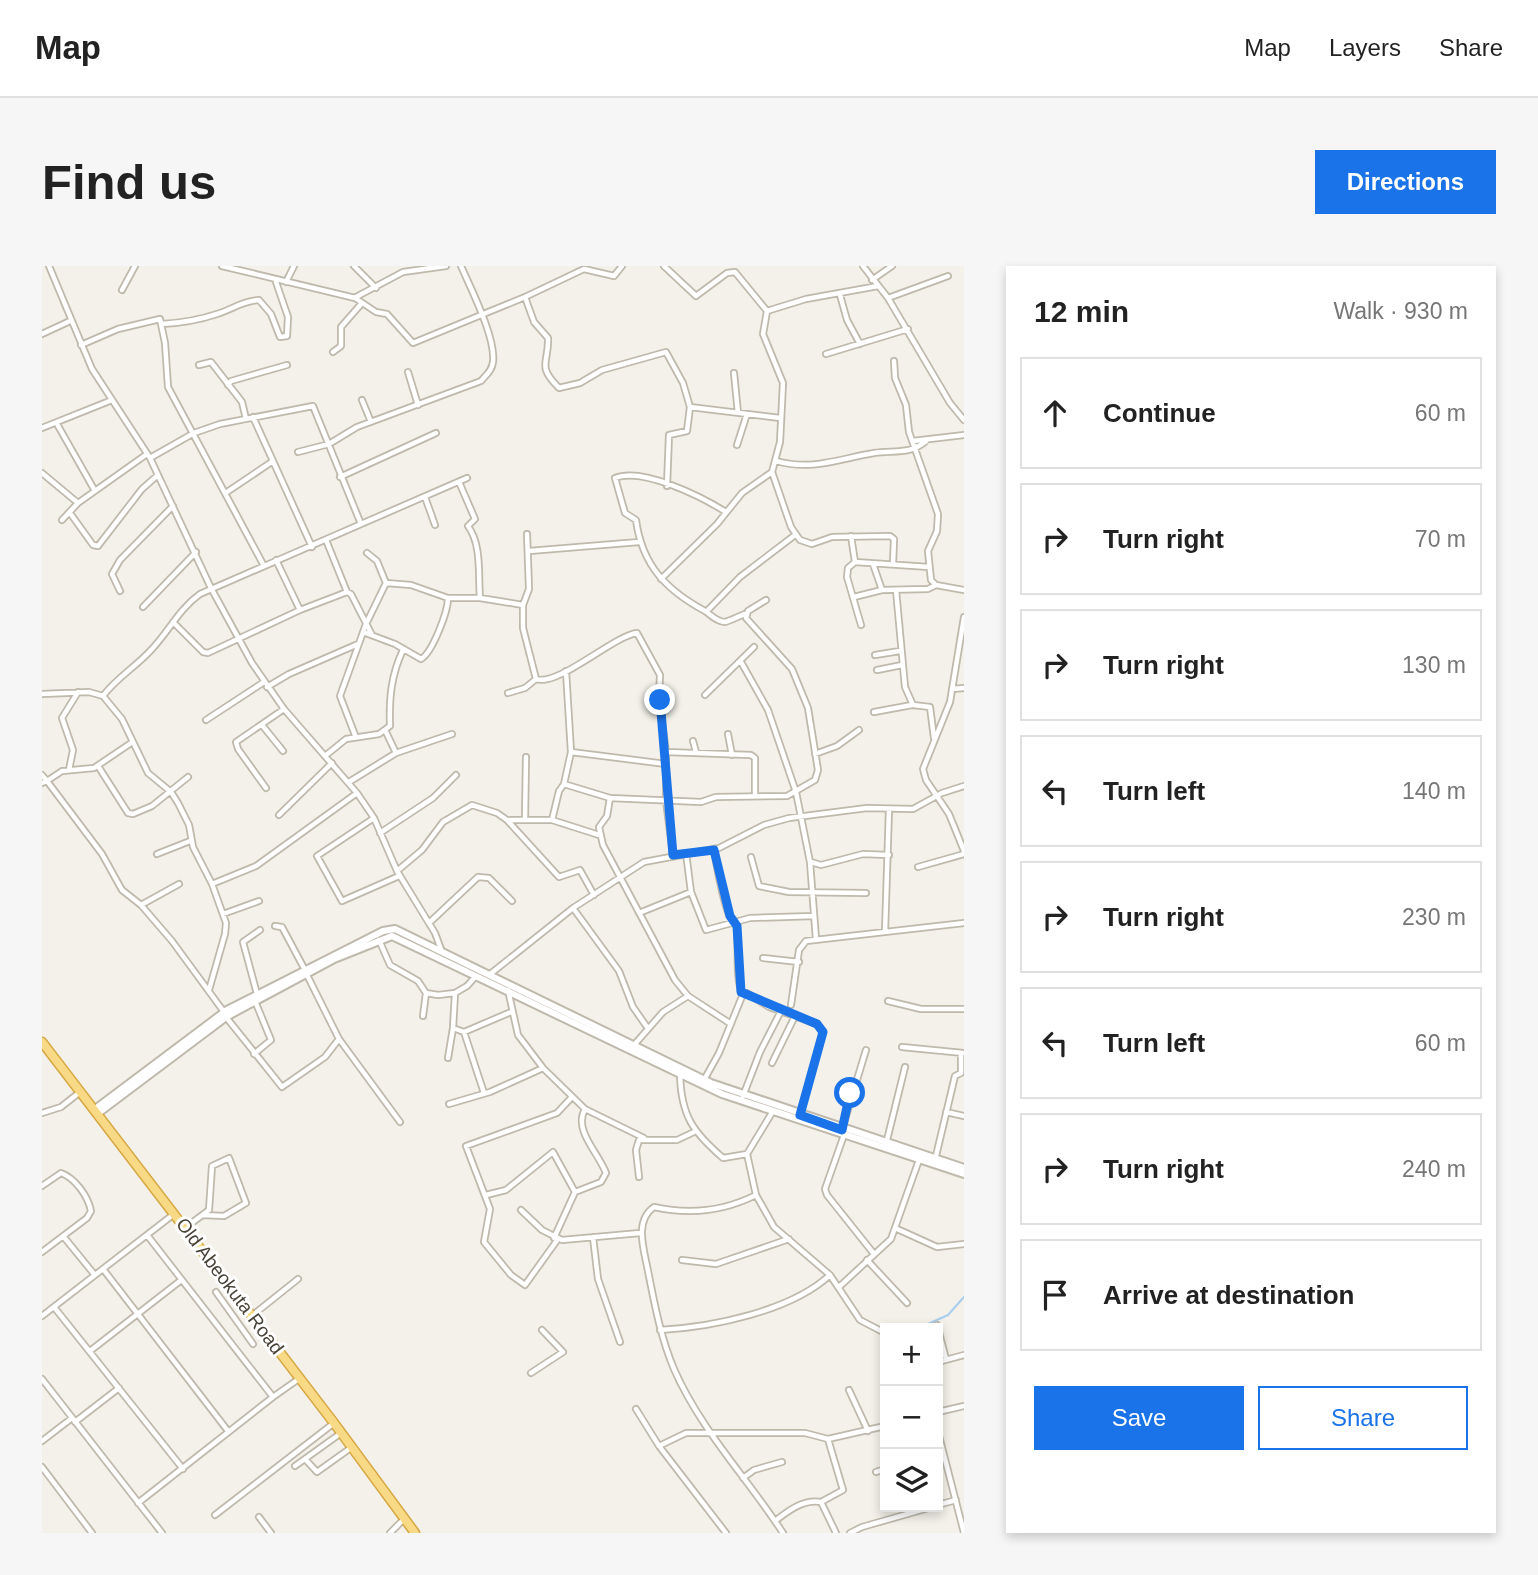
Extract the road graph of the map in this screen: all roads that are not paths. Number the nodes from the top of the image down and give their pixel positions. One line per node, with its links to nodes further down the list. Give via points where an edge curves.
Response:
1 (49, 266): 29 (street)
2 (135, 266): 20 (street)
3 (222, 266): 15 (street)
4 (294, 266): 16 (street)
5 (354, 266): 19 (street)
6 (436, 266): 7 (street); 19 (street, via 403,272)
7 (446, 266)
8 (461, 266): 28 (street)
9 (622, 266): 23 (street, via 614,276 584,269)
10 (664, 266): 27 (street, via 696,296 735,272)
11 (863, 266): 14 (street)
12 (892, 266): 14 (street)
13 (948, 275): 25 (street)
14 (872, 279): 18 (street)
15 (276, 281): 16 (street); 30 (street, via 288,317 287,336 280,337 271,314 259,300 206,317)
16 (286, 282): 24 (street)
17 (861, 285): 21 (street)
18 (878, 286): 21 (street); 25 (street)
19 (376, 288): 24 (street)
20 (122, 290)
21 (858, 291): 22 (street)
22 (840, 295): 27 (street, via 818,295); 33 (street)
23 (525, 297): 28 (street); 46 (street, via 534,322 548,338 545,372 559,388 666,352)
24 (355, 298): 26 (street)
25 (888, 298): 31 (street)
26 (362, 303): 28 (street, via 387,314 411,342); 35 (street, via 341,327 342,344)
27 (767, 311): 50 (street, via 763,334 783,383)
28 (481, 316): 45 (street, via 491,340 490,371 481,381)
29 (70, 321): 32 (street); 34 (street)
30 (162, 324): 34 (street, via 160,319 152,319); 56 (street, via 168,387)
31 (908, 329): 33 (street); 52 (street)
32 (42, 334)
33 (860, 344): 36 (street)
34 (80, 345): 43 (street)
35 (333, 352)
36 (825, 354)
37 (894, 361): 59 (street)
38 (199, 365): 42 (street, via 211,362)
39 (286, 365): 42 (street)
40 (408, 372): 45 (street)
41 (734, 373): 47 (street)
42 (228, 385): 51 (street, via 242,402)
43 (112, 400): 54 (street); 65 (street)
44 (362, 400): 53 (street)
45 (418, 405): 53 (street)
46 (690, 407): 47 (street); 74 (street, via 687,431 668,435)
47 (738, 413): 48 (street)
48 (747, 414): 50 (street); 62 (street)
49 (253, 417): 51 (street); 61 (street, via 313,406); 66 (street)
50 (780, 418): 67 (street)
51 (246, 419): 56 (street)
52 (964, 420)
53 (371, 422): 61 (street)
54 (57, 424): 55 (street); 75 (street)
55 (42, 429)
56 (194, 433): 65 (street); 76 (street)
57 (436, 433): 71 (street)
58 (964, 435): 60 (street)
59 (913, 441): 60 (street); 63 (street)
60 (926, 441): 63 (street)
61 (329, 444): 64 (street); 71 (street)
62 (737, 444)
63 (917, 449): 67 (street, via 872,453 839,463 802,466); 99 (street, via 938,514 928,551)
64 (298, 452)
65 (149, 456): 70 (street); 75 (street)
66 (273, 461): 76 (street); 90 (street)
67 (776, 461): 68 (street)
68 (772, 472): 81 (street, via 742,493); 86 (street)
69 (42, 473): 78 (street)
70 (158, 475): 79 (street); 80 (street, via 98,546)
71 (340, 477): 83 (street)
72 (467, 478): 73 (street)
73 (459, 482): 77 (street); 111 (street, via 475,519 468,526 474,533 479,562)
74 (667, 486): 81 (street, via 700,496); 89 (street, via 642,475 615,478 625,513 636,520)
75 (95, 492): 78 (street)
76 (227, 492): 98 (street)
77 (425, 497): 83 (street); 84 (street)
78 (78, 503): 80 (street)
79 (173, 506): 92 (street); 107 (street, via 120,560 112,574)
80 (70, 513): 82 (street)
81 (726, 513): 100 (street)
82 (62, 520)
83 (360, 524): 88 (street)
84 (435, 525)
85 (527, 534): 91 (street)
86 (795, 535): 87 (street, via 812,544); 116 (street, via 740,577)
87 (851, 536): 95 (street); 96 (street, via 893,537)
88 (326, 540): 90 (street); 108 (street)
89 (639, 542): 91 (street); 100 (street)
90 (312, 547): 94 (street)
91 (529, 551): 113 (street, via 529,589)
92 (196, 552): 103 (street); 114 (street)
93 (367, 553): 101 (street, via 377,561)
94 (276, 560): 98 (street); 115 (street)
95 (853, 562): 97 (street); 109 (street, via 847,577)
96 (893, 564): 97 (street); 99 (street)
97 (873, 565): 104 (street)
98 (264, 566): 103 (street)
99 (929, 567): 102 (street)
100 (661, 579): 116 (street, via 685,601)
101 (386, 583): 110 (street, via 411,585); 120 (street)
102 (933, 586): 105 (street); 106 (street)
103 (211, 588): 119 (street, via 185,605); 125 (street)
104 (881, 590): 105 (street); 109 (street)
105 (896, 590): 129 (street)
106 (964, 590)
107 (120, 591)
108 (347, 593): 115 (street); 120 (street)
109 (855, 597): 121 (street)
110 (448, 598): 111 (street); 128 (street, via 446,614 425,657)
111 (480, 598): 113 (street)
112 (766, 600): 117 (street)
113 (523, 605): 135 (street, via 523,628)
114 (143, 607)
115 (300, 610): 125 (street)
116 (706, 612): 117 (street, via 725,622)
117 (745, 614): 162 (street, via 792,669 808,708)
118 (964, 617): 122 (street)
119 (173, 622): 125 (street, via 205,654); 143 (street)
120 (366, 624): 123 (street); 124 (street)
121 (861, 625)
122 (962, 631): 138 (street)
123 (363, 632): 124 (street); 126 (street)
124 (372, 635): 128 (street)
125 (238, 640): 136 (street)
126 (359, 644): 136 (street); 153 (street, via 340,696)
127 (754, 648): 131 (street)
128 (403, 650): 150 (street, via 391,687)
129 (900, 651): 130 (street); 132 (street)
130 (875, 655)
131 (741, 662): 142 (street); 179 (street, via 768,710)
132 (902, 665): 133 (street); 144 (street)
133 (877, 670)
134 (566, 671): 135 (street); 158 (street); 159 (street, via 637,634 660,675)
135 (536, 679): 140 (street)
136 (266, 685): 145 (street); 147 (street)
137 (964, 688): 138 (street)
138 (952, 689): 154 (street, via 943,725)
139 (78, 692): 141 (street); 143 (street); 169 (street, via 62,718 73,750)
140 (508, 693)
141 (42, 694)
142 (705, 695)
143 (103, 696): 156 (street, via 122,719)
144 (913, 705): 146 (street); 154 (street, via 930,707)
145 (284, 709): 148 (street); 164 (street)
146 (874, 712)
147 (206, 720)
148 (262, 724): 157 (street); 177 (street, via 236,742)
149 (859, 730): 162 (street, via 837,746)
150 (386, 731): 153 (street); 161 (street)
151 (452, 734): 161 (street)
152 (727, 734): 163 (street)
153 (355, 735): 164 (street)
154 (934, 739): 182 (street, via 923,769)
155 (693, 741): 160 (street)
156 (131, 743): 168 (street); 178 (street, via 148,773)
157 (283, 751)
158 (572, 752): 167 (street); 175 (street)
159 (666, 752): 160 (street); 167 (street)
160 (696, 752): 163 (street)
161 (396, 753): 174 (street)
162 (815, 754): 179 (street, via 818,776)
163 (732, 755): 181 (street, via 755,758)
164 (325, 756): 166 (street)
165 (526, 757): 189 (street)
166 (332, 763): 174 (street); 186 (street)
167 (666, 764): 184 (street)
168 (98, 766): 169 (street); 178 (street, via 130,814)
169 (69, 770): 173 (street)
170 (42, 775): 173 (street)
171 (456, 775): 192 (street, via 433,798)
172 (188, 777): 178 (street)
173 (44, 782): 215 (street, via 102,854 122,891)
174 (349, 782): 180 (street)
175 (564, 784): 183 (street); 191 (street)
176 (964, 786): 182 (street)
177 (266, 788)
178 (171, 792): 195 (street, via 189,825)
179 (796, 792): 181 (street); 188 (street)
180 (357, 793): 187 (street); 208 (street, via 256,866)
181 (755, 796): 184 (street)
182 (935, 797): 185 (street, via 913,809); 194 (street)
183 (610, 798): 184 (street); 193 (street)
184 (666, 801): 200 (street)
185 (889, 809): 188 (street); 201 (street)
186 (279, 815)
187 (374, 818): 192 (street); 205 (street, via 317,856 342,901)
188 (803, 818): 196 (street, via 764,825); 203 (street)
189 (525, 819): 190 (street); 191 (street)
190 (507, 820): 205 (street, via 472,804 443,822); 212 (street, via 559,877 580,870)
191 (552, 820): 193 (street)
192 (380, 833): 205 (street)
193 (599, 835): 206 (street)
194 (962, 837): 198 (street)
195 (190, 841): 199 (street); 208 (street)
196 (714, 850): 197 (street); 220 (street)
197 (686, 853): 200 (street); 209 (street)
198 (964, 853): 204 (street)
199 (157, 854)
200 (673, 855): 206 (street, via 644,862)
201 (889, 855): 203 (street, via 863,854 821,865); 225 (street)
202 (751, 857): 210 (street, via 758,886)
203 (810, 862): 210 (street)
204 (918, 867)
205 (398, 874): 221 (street)
206 (621, 876): 212 (street); 217 (street)
207 (179, 884): 215 (street)
208 (212, 884): 218 (street)
209 (691, 892): 217 (street); 220 (street, via 706,930)
210 (813, 892): 211 (street); 219 (street)
211 (866, 893)
212 (594, 895): 216 (street)
213 (259, 901): 218 (street)
214 (512, 901): 221 (street, via 489,878 478,877)
215 (141, 905): 234 (street)
216 (573, 908): 233 (street); 250 (street, via 619,971 633,1007)
217 (639, 913): 239 (street)
218 (223, 914): 234 (street, via 225,934)
219 (814, 916): 220 (street); 227 (street)
220 (732, 920): 238 (street, via 737,926 738,984)
221 (429, 923): 228 (street)
222 (964, 923): 225 (street)
223 (275, 926): 231 (street, via 282,927)
224 (260, 930): 240 (street, via 243,942)
225 (885, 932): 227 (street)
226 (378, 939): 231 (street); 232 (street, via 396,937); 236 (street, via 390,965 418,981)
227 (816, 939): 230 (street, via 801,945)
228 (442, 952): 231 (street, via 389,929); 233 (street)
229 (763, 958): 230 (street)
230 (799, 962): 242 (street)
231 (306, 973): 240 (street); 253 (street)
232 (477, 975): 235 (street); 237 (street)
233 (489, 975): 255 (street)
234 (209, 990): 246 (street)
235 (508, 990): 245 (street); 264 (street)
236 (426, 993): 237 (street); 247 (street)
237 (455, 993): 251 (street)
238 (743, 994): 244 (street); 249 (street)
239 (688, 996): 249 (street); 250 (street)
240 (256, 997): 246 (street); 259 (street, via 271,1040)
241 (888, 1001): 243 (street, via 909,1008)
242 (791, 1004)
243 (964, 1009)
244 (782, 1011): 248 (street); 268 (street)
245 (511, 1012): 252 (street); 263 (street, via 522,1042)
246 (225, 1014): 259 (street); 273 (street)
247 (423, 1016)
248 (795, 1016): 261 (street); 276 (street, via 817,1024 823,1032)
249 (731, 1024): 265 (street)
250 (647, 1027): 255 (street)
251 (453, 1028): 252 (street); 260 (street)
252 (464, 1032): 267 (street)
253 (339, 1039): 259 (street, via 325,1057 284,1087 279,1087); 278 (street)
254 (42, 1042): 266 (highway, Old Abeokuta Road)
255 (634, 1045): 265 (street)
256 (902, 1047): 258 (street)
257 (866, 1050): 280 (street)
258 (963, 1053): 274 (street, via 961,1073 955,1076)
259 (254, 1054)
260 (447, 1058)
261 (772, 1063)
262 (905, 1067): 282 (street)
263 (543, 1068): 267 (street); 269 (street)
264 (680, 1074): 272 (street); 279 (street, via 684,1106)
265 (704, 1080): 268 (street)
266 (80, 1092): 273 (highway, Old Abeokuta Road); 275 (street, via 61,1107)
267 (484, 1093): 270 (street)
268 (743, 1096): 276 (street)
269 (572, 1097): 271 (street); 291 (street, via 553,1114 468,1143 468,1159)
270 (449, 1104)
271 (584, 1109): 281 (street); 290 (street, via 581,1127 606,1173 601,1182)
272 (773, 1111): 280 (street); 283 (street)
273 (96, 1112): 294 (highway, Old Abeokuta Road)
274 (946, 1112): 277 (street); 285 (street)
275 (42, 1113)
276 (800, 1115): 280 (street)
277 (964, 1116)
278 (400, 1122)
279 (694, 1132): 281 (street, via 677,1140); 283 (street, via 723,1158)
280 (843, 1132): 282 (street); 284 (street); 306 (street, via 825,1189)
281 (643, 1138): 288 (street, via 636,1150)
282 (886, 1144): 285 (street)
283 (747, 1154): 292 (street)
284 (919, 1160): 287 (street); 297 (street)
285 (935, 1160): 286 (street)
286 (964, 1168)
287 (964, 1174)
288 (639, 1177)
289 (42, 1186): 300 (street, via 65,1174 91,1207 87,1218)
290 (575, 1192): 291 (street, via 553,1152 506,1190); 302 (street)
291 (486, 1195): 302 (street, via 490,1216 484,1242 526,1286)
292 (756, 1195): 298 (street, via 735,1206 686,1212 654,1207); 303 (street, via 774,1227)
293 (521, 1210): 302 (street)
294 (174, 1214): 296 (highway, Old Abeokuta Road); 299 (street)
295 (203, 1215): 295 (street, via 212,1205 212,1166 229,1158 246,1203 223,1216); 296 (street)
296 (185, 1228): 316 (highway, Old Abeokuta Road)
297 (895, 1228): 304 (street, via 937,1247); 306 (street, via 891,1239)
298 (640, 1233): 301 (street); 324 (street)
299 (147, 1235): 309 (street); 313 (street)
300 (63, 1236): 305 (street); 310 (street)
301 (593, 1237): 302 (street); 326 (street, via 598,1279)
302 (556, 1239)
303 (790, 1239): 307 (street, via 716,1264); 311 (street)
304 (964, 1244)
305 (42, 1252)
306 (874, 1254): 308 (street)
307 (682, 1260)
308 (867, 1260): 314 (street); 317 (street)
309 (103, 1269): 310 (street); 320 (street)
310 (94, 1274): 318 (street)
311 (830, 1275): 314 (street); 324 (street, via 815,1289 779,1304 690,1328)
312 (298, 1279): 322 (street)
313 (180, 1281): 320 (street); 338 (street)
314 (839, 1287): 325 (street, via 860,1320)
315 (216, 1292): 319 (street)
316 (240, 1300): 319 (street); 322 (highway, Old Abeokuta Road)
317 (907, 1303)
318 (54, 1307): 321 (street); 329 (street)
319 (229, 1309): 327 (street)
320 (138, 1315): 329 (street); 345 (street)
321 (42, 1316)
322 (252, 1316): 334 (highway, Old Abeokuta Road)
323 (542, 1330): 333 (street, via 563,1352)
324 (660, 1330): 348 (street, via 675,1371)
325 (880, 1330)
326 (620, 1342)
327 (253, 1343)
328 (943, 1348): 331 (street)
329 (90, 1351): 336 (street)
330 (964, 1355): 331 (street)
331 (946, 1359): 332 (street)
332 (943, 1360)
333 (531, 1373)
334 (300, 1378): 338 (street); 343 (highway, Old Abeokuta Road)
335 (42, 1379): 342 (street)
336 (119, 1388): 342 (street); 358 (street)
337 (849, 1390): 346 (street)
338 (273, 1397): 345 (street)
339 (964, 1406): 341 (street)
340 (636, 1409): 351 (street)
341 (943, 1411)
342 (74, 1420): 350 (street); 364 (street)
343 (334, 1423): 347 (highway, Old Abeokuta Road); 367 (street)
344 (880, 1427): 346 (street)
345 (229, 1431): 358 (street)
346 (868, 1431): 349 (street)
347 (342, 1432): 352 (highway, Old Abeokuta Road); 354 (street)
348 (713, 1435): 349 (street, via 804,1433); 351 (street, via 686,1433); 361 (street)
349 (828, 1439): 363 (street, via 843,1490)
350 (42, 1441)
351 (659, 1446): 376 (street)
352 (353, 1447): 354 (street, via 317,1472); 369 (highway, Old Abeokuta Road)
353 (942, 1449): 362 (street)
354 (305, 1459): 356 (street)
355 (782, 1462): 361 (street, via 754,1469)
356 (295, 1466)
357 (42, 1467): 371 (street)
358 (183, 1469): 364 (street)
359 (880, 1471): 360 (street)
360 (876, 1472)
361 (743, 1478): 370 (street)
362 (956, 1500): 365 (street); 380 (street)
363 (821, 1502): 370 (street, via 813,1500 793,1508); 378 (street)
364 (138, 1503): 372 (street)
365 (943, 1504)
366 (903, 1512): 379 (street)
367 (215, 1515)
368 (260, 1517): 373 (street)
369 (405, 1519): 374 (street); 375 (highway, Old Abeokuta Road)
370 (775, 1521): 377 (street)
371 (92, 1533)
372 (162, 1533)
373 (271, 1533)
374 (390, 1533)
375 (415, 1533)
376 (726, 1533)
377 (783, 1533)
378 (836, 1533)
379 (850, 1533)
380 (964, 1533)

